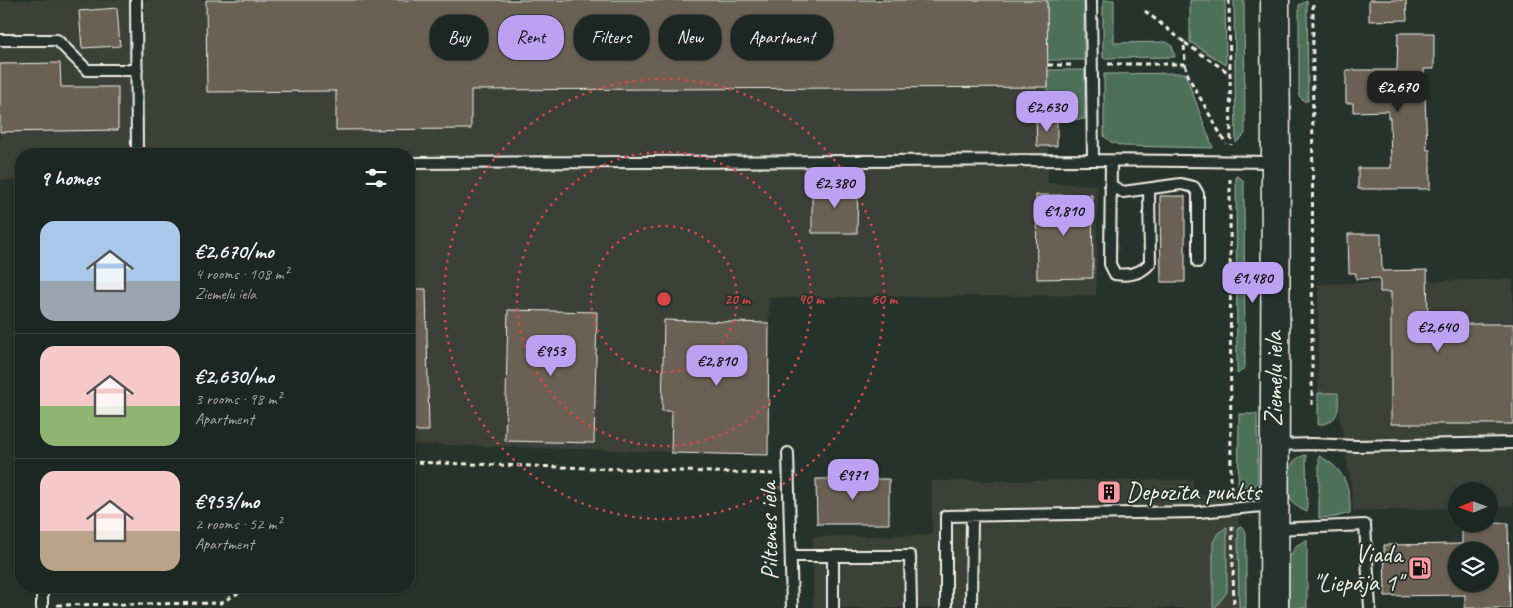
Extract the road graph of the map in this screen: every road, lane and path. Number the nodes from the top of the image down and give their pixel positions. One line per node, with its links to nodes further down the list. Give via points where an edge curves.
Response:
1 (136, 0): 12 (lane)
2 (1091, 0): 11 (lane)
3 (1229, 0): 13 (path)
4 (1275, 0): 18 (street, Ziemeļu iela)
5 (1313, 0): 23 (path)
6 (1145, 11): 8 (path)
7 (0, 40): 12 (lane, via 57,40 87,70)
8 (1184, 42): 9 (path); 13 (path)
9 (1185, 64): 11 (path); 13 (path, via 1188,78 1231,154)
10 (1048, 65): 11 (path)
11 (1092, 65): 15 (lane)
12 (136, 70): 14 (lane)
13 (1230, 73)
14 (136, 148)
15 (1093, 160): 16 (lane); 19 (lane)
16 (1111, 161): 17 (lane); 20 (lane)
17 (1230, 162): 18 (lane); 29 (path)
18 (1276, 162): 25 (street, Ziemeļu iela)
19 (415, 163)
20 (1110, 185): 21 (lane, via 1123,192); 21 (lane, via 1110,264 1115,274 1126,276 1144,271 1150,263)
21 (1149, 189): 22 (lane, via 1181,184 1194,187 1198,194)
22 (1198, 262)
23 (1312, 406)
24 (1513, 443): 25 (lane)
25 (1274, 444): 31 (street, Ziemeļu iela)
26 (788, 453): 28 (lane, Piltenes iela)
27 (415, 462): 28 (path)
28 (789, 475): 32 (lane, Piltenes iela)
29 (1231, 510): 30 (lane); 31 (lane); 42 (path)
30 (972, 516): 40 (lane, via 946,516); 41 (lane)
31 (1274, 517): 43 (street, Ziemeļu iela); 44 (lane, via 1365,526)
32 (791, 556): 33 (lane); 37 (lane, Piltenes iela)
33 (833, 556): 38 (lane); 39 (lane, via 910,556)
34 (42, 593): 36 (lane)
35 (238, 593): 36 (path, via 221,603)
36 (42, 606)
37 (792, 608)
38 (833, 608)
39 (910, 608)
40 (946, 608)
41 (971, 608)
42 (1234, 608)
43 (1274, 608)
44 (1370, 608)

